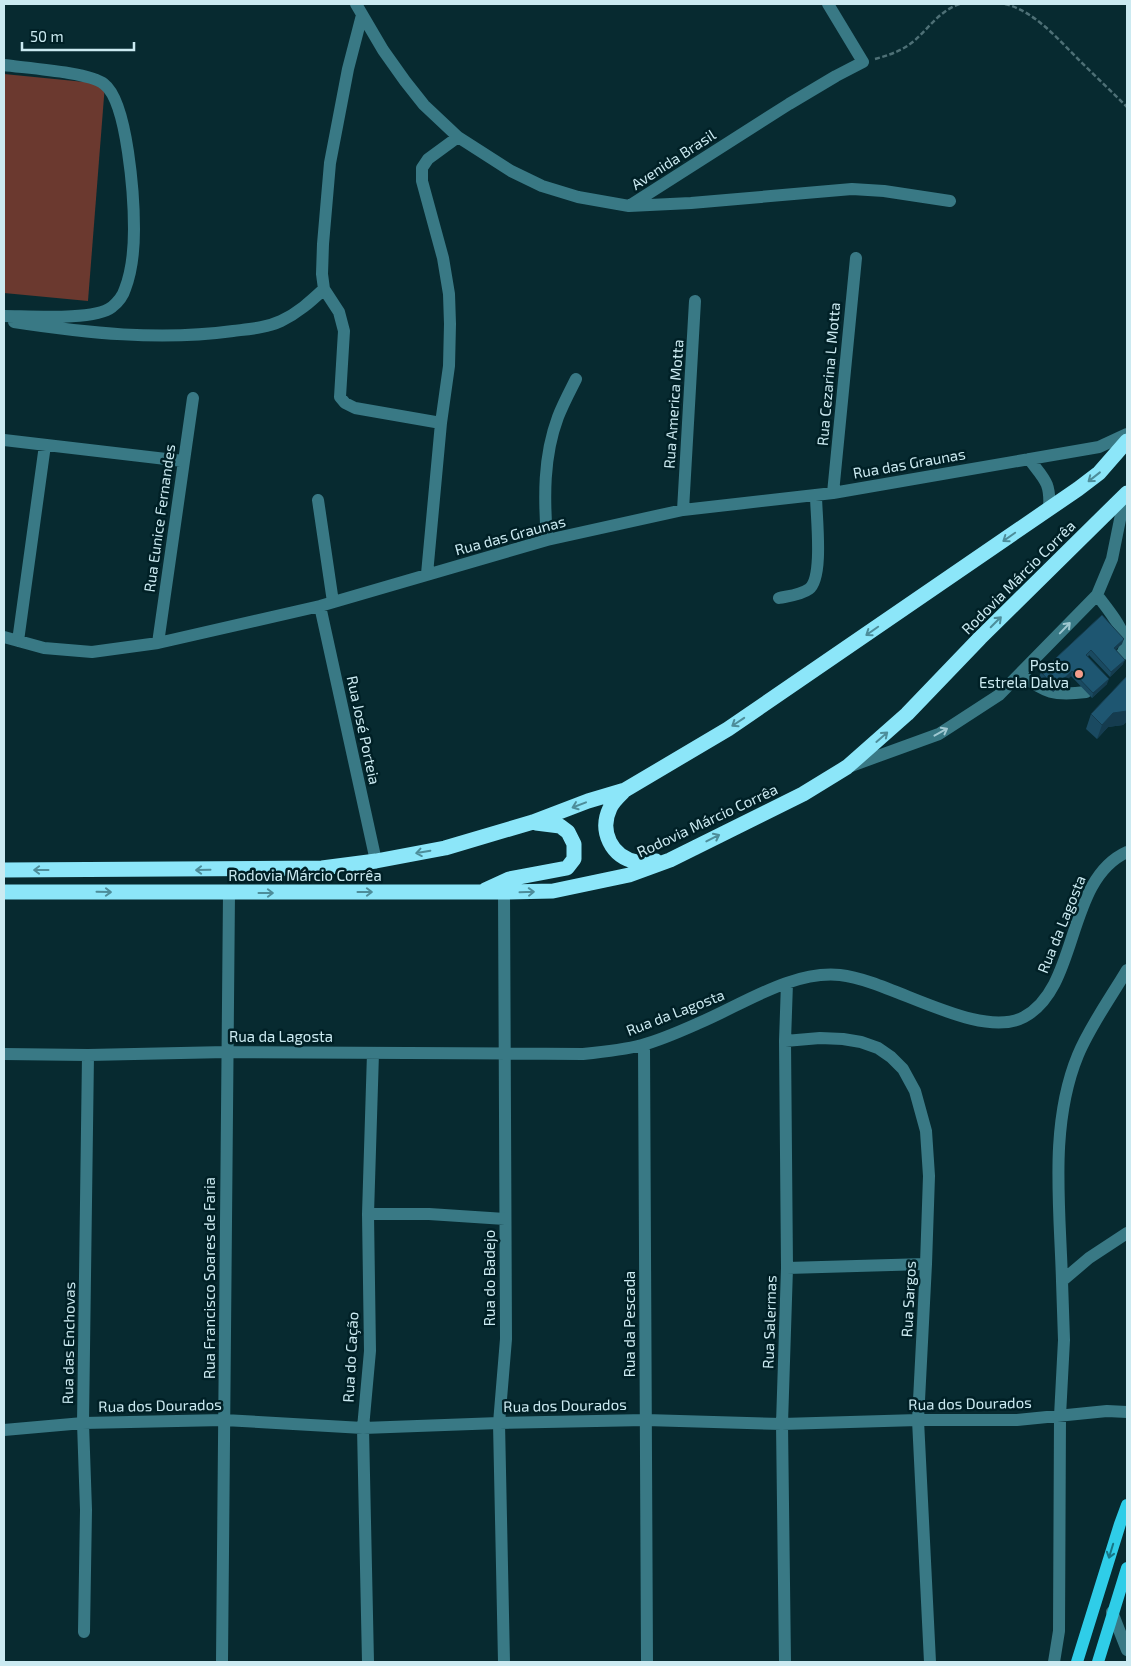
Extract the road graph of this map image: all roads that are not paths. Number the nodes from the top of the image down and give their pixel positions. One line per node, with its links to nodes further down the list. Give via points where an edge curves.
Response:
1 (828, 4): 6 (street, Avenida Brasil, via 863,62 789,104)
2 (359, 10): 4 (street, Avenida Brasil, via 405,82); 8 (street, via 330,163 323,244)
3 (4, 65): 10 (street, via 77,75 98,80 109,89 121,115 126,142 134,230 125,291 110,308 93,315)
4 (458, 138): 6 (street, Avenida Brasil, via 542,186 578,197); 14 (street, via 428,159 421,174 449,294 448,366)
5 (950, 201): 6 (street, via 852,189)
6 (629, 206)
7 (856, 258): 21 (street, Rua Cezarina L Motta)
8 (324, 290): 11 (street, via 280,322 218,333 167,336 108,334); 14 (street, via 343,322 342,401 355,408)
9 (696, 301): 26 (street, Rua America Motta)
10 (4, 316)
11 (4, 321)
12 (576, 379): 27 (street, via 558,418 550,450 544,504)
13 (193, 398): 20 (street, Rua Eunice Fernandes)
14 (441, 423): 28 (street)
15 (1127, 434): 19 (street, Rua das Graunas, via 1100,447)
16 (4, 440): 18 (street)
17 (1127, 441): 25 (highway, Rodovia Márcio Corrêa, one-way to 25, via 1099,473)
18 (45, 445): 20 (street); 34 (street)
19 (1029, 459): 21 (street, Rua das Graunas); 25 (street, via 1048,484)
20 (183, 461): 35 (street, Rua Eunice Fernandes)
21 (833, 493): 23 (street, Rua das Graunas)
22 (1126, 494): 29 (street, via 1112,560); 39 (highway, Rodovia Márcio Corrêa, one-way to 22, via 907,714)
23 (816, 495): 26 (street, Rua das Graunas); 30 (street, via 816,581 805,592)
24 (318, 500): 31 (street)
25 (1048, 509): 40 (highway, Rodovia Márcio Corrêa, one-way to 40, via 728,729)
26 (682, 510): 27 (street, Rua das Graunas)
27 (547, 540): 28 (street, Rua das Graunas)
28 (427, 574): 31 (street, Rua das Graunas)
29 (1097, 595): 36 (street, via 1125,638 1126,646); 37 (street, one-way to 29)
30 (779, 598)
31 (333, 602): 32 (street, Rua das Graunas)
32 (320, 606): 35 (street, Rua das Graunas); 43 (street, Rua José Porteia)
33 (4, 637): 34 (street, Rua das Graunas)
34 (18, 641): 35 (street, Rua das Graunas, via 44,648 92,652)
35 (158, 642)
36 (1118, 659)
37 (1020, 674): 38 (street, via 1048,692); 39 (street, one-way to 37, via 939,734 1000,695)
38 (1086, 692)
39 (847, 767): 44 (highway, Rodovia Márcio Corrêa, one-way to 39, via 803,794)
40 (625, 790): 41 (highway, Rodovia Márcio Corrêa, one-way to 41); 44 (highway, via 611,806 606,820 606,835 612,848 624,858 638,862)
41 (533, 822): 43 (highway, Rodovia Márcio Corrêa, one-way to 43, via 445,848); 49 (highway, via 560,826 568,832 574,844 574,858 567,868 509,879)
42 (1127, 852): 51 (street, Rua da Lagosta, via 1110,862 1099,875 1046,999 1022,1018 1003,1022 963,1017 878,985 840,975)
43 (376, 860): 45 (highway, Rodovia Márcio Corrêa, one-way to 45, via 322,868)
44 (670, 860): 47 (highway, Rodovia Márcio Corrêa, one-way to 44, via 553,890 629,875)
45 (4, 870)
46 (4, 892): 48 (highway, Rodovia Márcio Corrêa, one-way to 48)
47 (504, 892): 49 (highway, Rodovia Márcio Corrêa); 56 (street, Rua do Badejo)
48 (229, 893): 49 (highway, Rodovia Márcio Corrêa, one-way to 49); 54 (street, Rua Francisco Soares de Faria)
49 (479, 893)
50 (1127, 970): 64 (street, via 1078,1054 1063,1105 1058,1156)
51 (787, 983): 52 (street, Rua Salermas); 53 (street, Rua da Lagosta)
52 (785, 1041): 62 (street, Rua Sargos, via 820,1038 861,1042 891,1056 903,1068 915,1091 926,1131 929,1176); 63 (street, Rua Salermas)
53 (644, 1045): 56 (street, Rua da Lagosta, via 583,1054); 68 (street, Rua da Pescada)
54 (227, 1052): 55 (street, Rua da Lagosta); 58 (street, Rua da Lagosta); 67 (street, Rua Francisco Soares de Faria)
55 (373, 1053): 56 (street, Rua da Lagosta); 59 (street, Rua do Cação)
56 (506, 1053): 60 (street, Rua do Badejo)
57 (4, 1054): 58 (street, Rua da Lagosta)
58 (88, 1055): 70 (street, Rua das Enchovas)
59 (368, 1214): 60 (street); 73 (street, Rua do Cação, via 370,1351)
60 (505, 1219): 71 (street, Rua do Badejo, via 506,1339)
61 (1127, 1233): 64 (street)
62 (926, 1264): 63 (street); 69 (street, Rua Sargos)
63 (787, 1268): 72 (street, Rua Salermas)
64 (1062, 1281): 66 (street, via 1064,1340)
65 (1127, 1412): 66 (street, Rua dos Dourados)
66 (1060, 1416): 69 (street, Rua dos Dourados, via 1017,1420); 87 (street, via 1059,1631)
67 (224, 1420): 70 (street, Rua dos Dourados); 73 (street, Rua dos Dourados); 81 (street, Rua Francisco Soares de Faria)
68 (646, 1420): 71 (street, Rua dos Dourados); 72 (street, Rua dos Dourados); 84 (street, Rua da Pescada)
69 (918, 1420): 72 (street, Rua dos Dourados); 86 (street, Rua Sargos)
70 (84, 1423): 74 (street, Rua dos Dourados); 79 (street, Rua das Enchovas)
71 (499, 1423): 73 (street, Rua dos Dourados); 83 (street, Rua do Badejo)
72 (782, 1424): 85 (street, Rua Salermas)
73 (362, 1428): 82 (street, Rua do Cação)
74 (4, 1430)
75 (1127, 1505): 88 (main road, one-way to 88)
76 (1127, 1568): 77 (main road)
77 (1124, 1586): 78 (main road)
78 (1112, 1612): 80 (street); 89 (main road)
79 (84, 1632)
80 (1127, 1650)
81 (222, 1662)
82 (368, 1662)
83 (504, 1662)
84 (647, 1662)
85 (785, 1662)
86 (930, 1662)
87 (1054, 1662)
88 (1077, 1662)
89 (1098, 1662)

